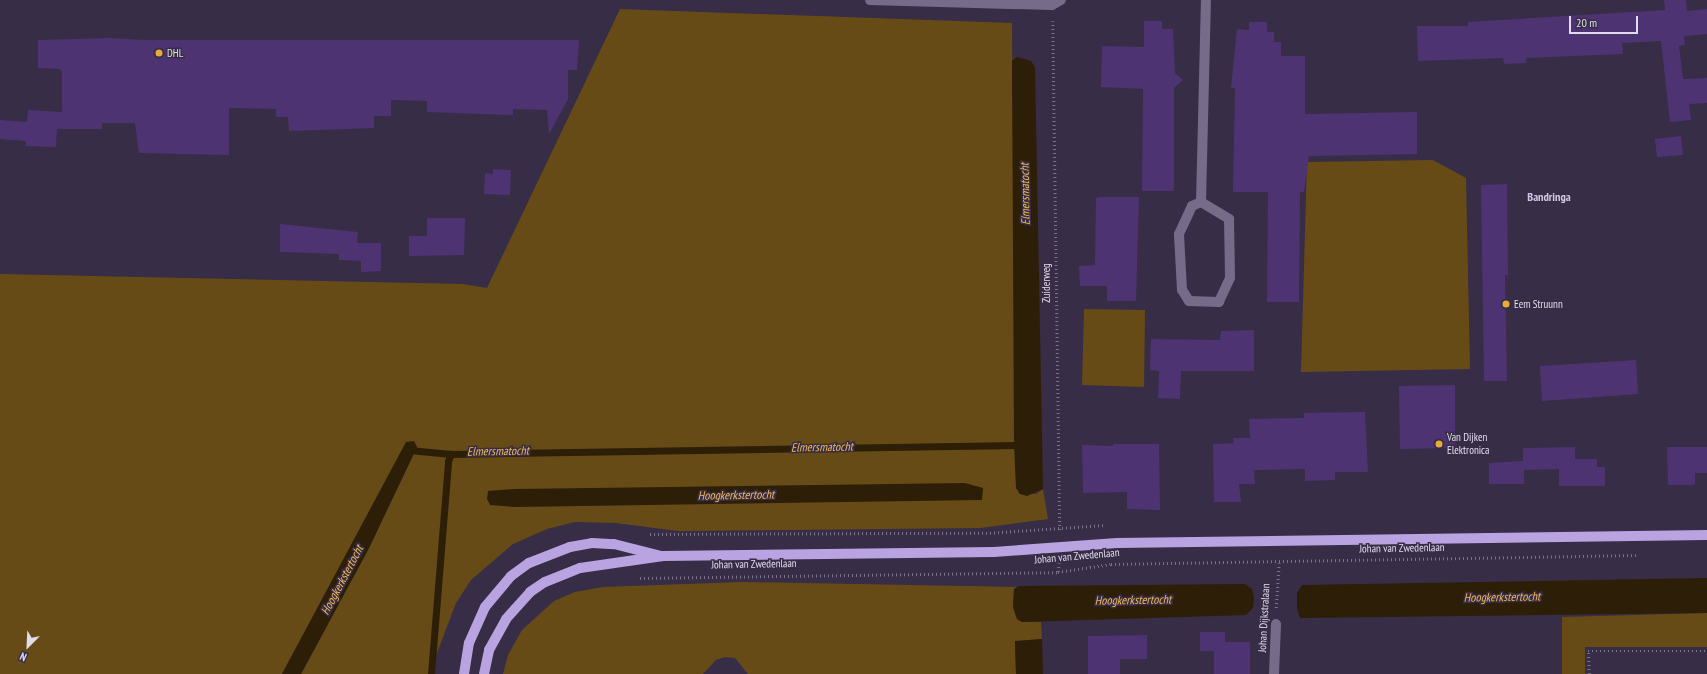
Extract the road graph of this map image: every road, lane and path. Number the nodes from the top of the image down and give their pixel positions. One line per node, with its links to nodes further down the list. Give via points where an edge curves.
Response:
1 (870, 0): 3 (street)
2 (1206, 0): 5 (street)
3 (996, 2): 4 (street)
4 (1057, 2): 7 (path, Zuiderweg)
5 (1201, 202): 5 (street, via 1229,219 1230,278 1219,302 1190,302 1182,290 1179,234 1192,206)
6 (1707, 535): 7 (main road, Johan van Zwedenlaan, via 1117,544)
7 (1060, 548): 9 (main road, Johan van Zwedenlaan, via 994,552); 11 (path, Zuiderweg)
8 (1644, 554): 10 (path, Johan van Zwedenlaan)
9 (663, 556): 15 (main road, Johan van Zwedenlaan, via 614,544 592,544 570,547 529,563 511,576 485,606 469,643); 16 (main road, Johan van Zwedenlaan, via 580,568 546,582 530,592 506,619 489,650)
10 (1279, 563): 11 (path, Johan van Zwedenlaan, via 1111,564); 13 (path, Johan Dijkstralaan)
11 (1058, 572): 12 (path, Johan van Zwedenlaan)
12 (637, 578)
13 (1276, 624): 17 (street, Johan Dijkstralaan)
14 (1707, 652): 18 (path, via 1588,651)
15 (464, 674)
16 (484, 674)
17 (1274, 674)
18 (1589, 674)

